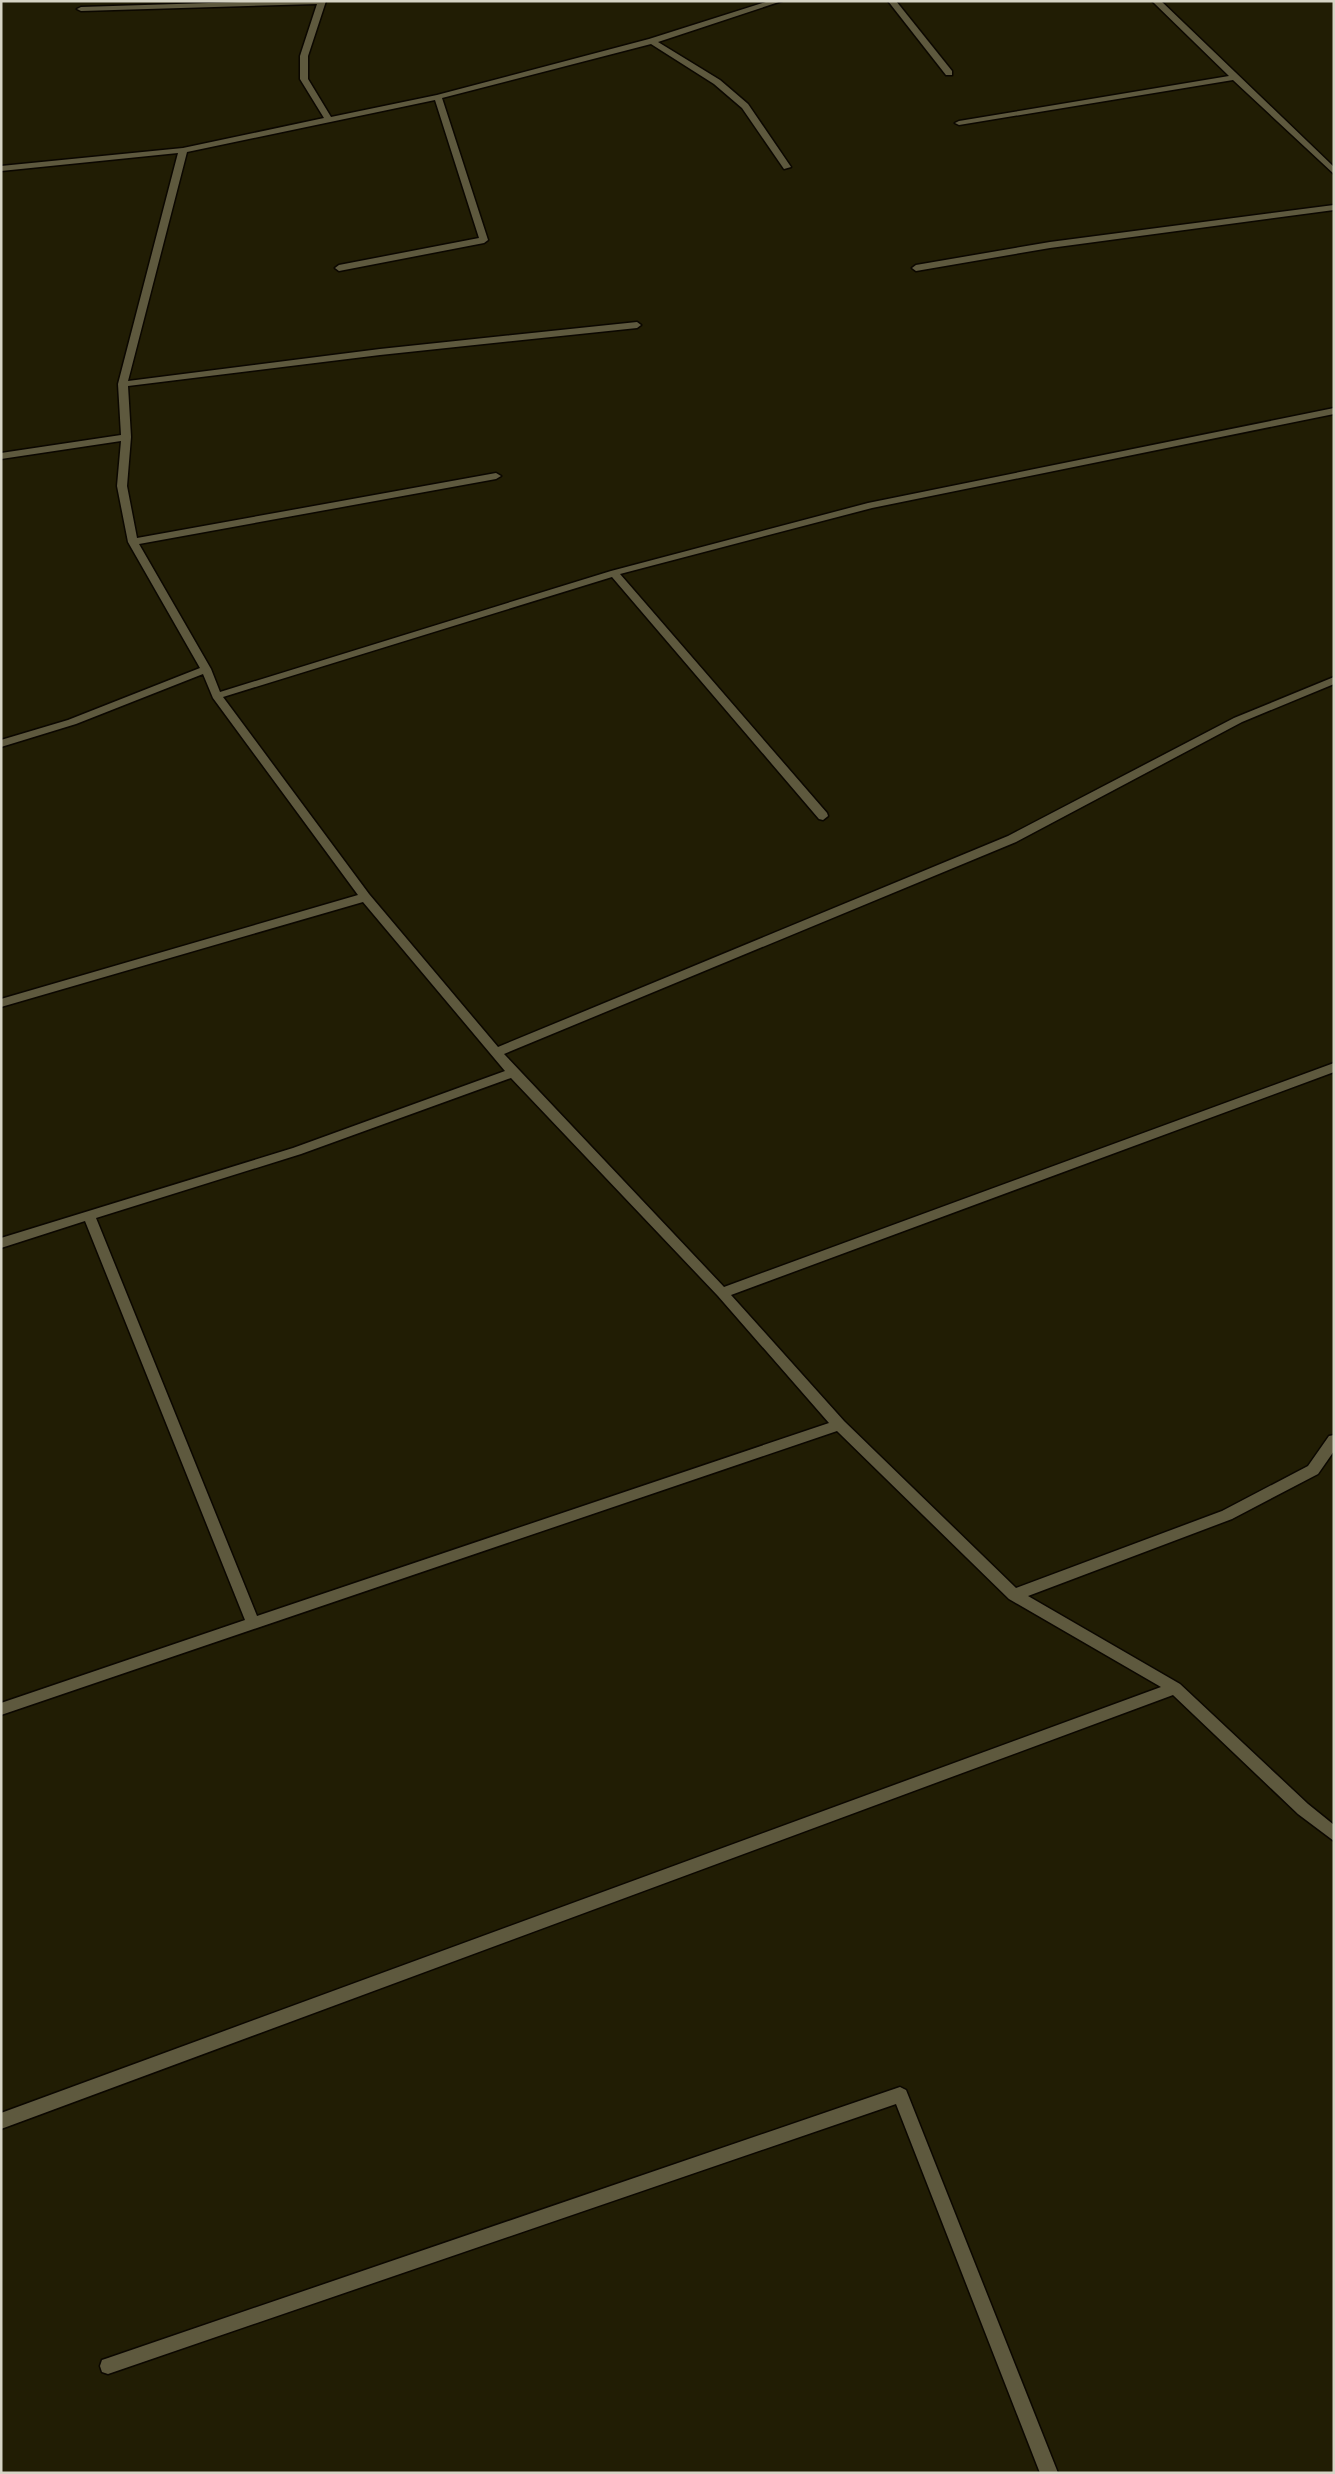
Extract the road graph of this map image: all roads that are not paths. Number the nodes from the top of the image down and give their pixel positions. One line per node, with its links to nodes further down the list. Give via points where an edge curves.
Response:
1 (778, 1): 6 (street)
2 (892, 1): 7 (street)
3 (1156, 1): 8 (street)
4 (322, 2): 5 (street); 10 (street, via 304,56 304,79)
5 (81, 9)
6 (652, 41): 9 (street); 13 (street, via 717,82 745,106)
7 (949, 73)
8 (1235, 77): 11 (street); 15 (street)
9 (438, 97): 10 (street); 17 (street, via 484,240)
10 (329, 120): 12 (street)
11 (959, 123)
12 (182, 150): 14 (street); 20 (street)
13 (787, 167)
14 (1, 169)
15 (1334, 172)
16 (1334, 207): 18 (street, via 1050,245)
17 (339, 268)
18 (916, 268)
19 (637, 325): 20 (street)
20 (123, 384): 22 (street)
21 (1334, 411): 26 (street, via 871,505)
22 (126, 437): 23 (street); 25 (street, via 122,486)
23 (1, 456)
24 (496, 476): 25 (street)
25 (133, 542): 27 (street)
26 (614, 573): 29 (street); 31 (street)
27 (206, 669): 29 (street); 30 (street, via 72,722)
28 (1334, 680): 34 (street, via 1238,720 1012,839)
29 (217, 696): 32 (street)
30 (1, 744)
31 (823, 816)
32 (365, 897): 33 (street); 34 (street)
33 (1, 1003)
34 (496, 1053): 36 (street)
35 (1334, 1067): 39 (street)
36 (513, 1073): 37 (street, via 297,1151); 39 (street)
37 (90, 1215): 38 (street); 43 (street)
38 (1, 1243)
39 (722, 1293): 40 (street)
40 (839, 1425): 42 (street); 43 (street)
41 (1334, 1440): 42 (street, via 1313,1470 1227,1515)
42 (1014, 1595): 44 (street)
43 (253, 1623): 45 (street)
44 (1175, 1688): 46 (street, via 1303,1809); 47 (street)
45 (1, 1709)
46 (1334, 1834)
47 (1, 2121)
48 (108, 2366): 49 (street, via 900,2095)
49 (1049, 2473)

